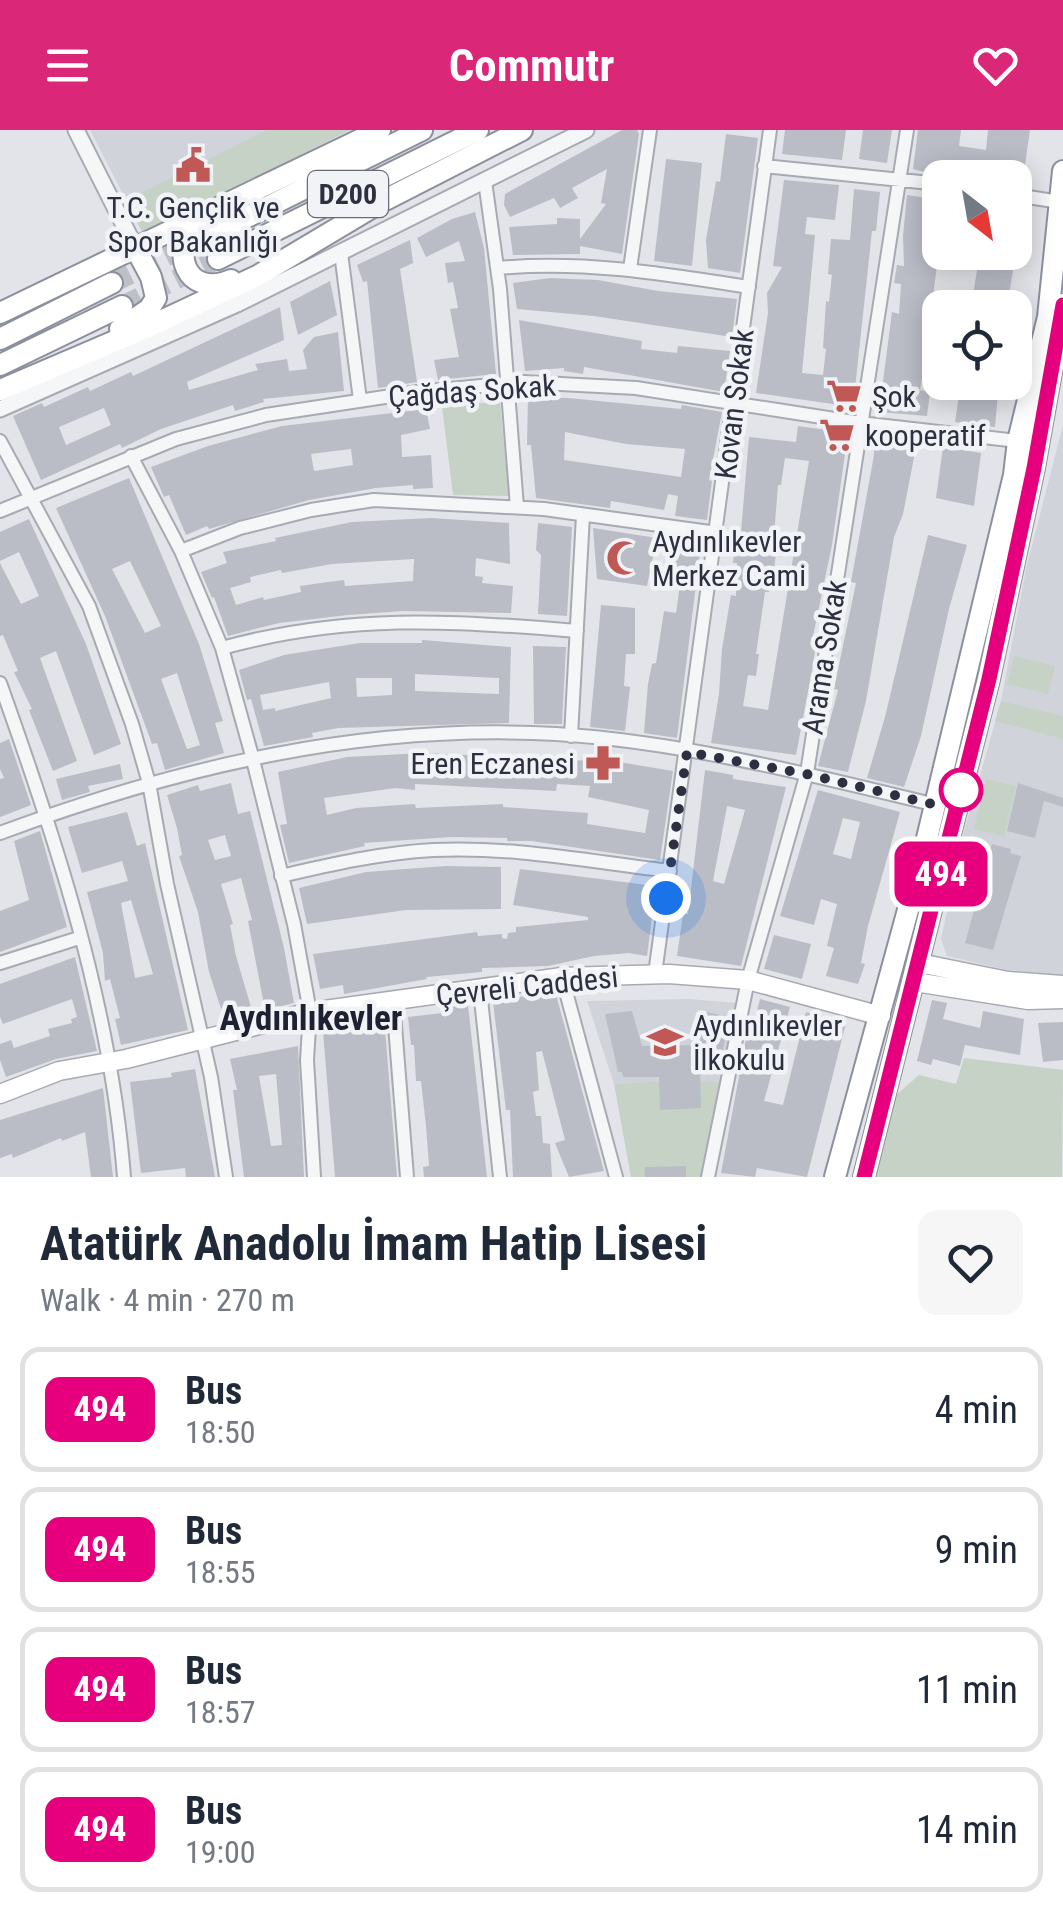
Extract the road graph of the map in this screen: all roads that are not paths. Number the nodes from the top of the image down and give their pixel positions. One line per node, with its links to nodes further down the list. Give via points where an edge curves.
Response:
1 (76, 130): 19 (street)
2 (380, 130): 18 (highway)
3 (422, 130): 18 (highway, D200)
4 (478, 130): 21 (highway, D200)
5 (522, 130): 16 (highway)
6 (586, 130): 13 (street)
7 (650, 130): 23 (street)
8 (770, 130): 10 (street, Kovan Sokak)
9 (907, 130): 12 (street, Arama Sokak)
10 (764, 166): 12 (street); 25 (street, Kovan Sokak)
11 (1063, 171): 17 (highway)
12 (900, 178): 14 (street); 37 (street, Arama Sokak)
13 (486, 181): 20 (street); 22 (street)
14 (922, 181)
15 (1032, 198): 17 (street)
16 (383, 201): 18 (highway, via 212,286 196,280 183,258 186,237); 32 (highway, via 259,275)
17 (1060, 202): 38 (highway, via 1048,317)
18 (207, 226): 19 (highway)
19 (136, 249): 28 (highway); 32 (highway, via 154,286 154,304)
20 (341, 254): 34 (street, via 148,345); 35 (street)
21 (218, 258)
22 (498, 268): 23 (street); 33 (street)
23 (630, 268): 25 (street)
24 (112, 283): 30 (highway)
25 (750, 287): 36 (street, Kovan Sokak)
26 (1063, 305): 41 (highway)
27 (122, 306): 31 (highway)
28 (1, 313)
29 (1063, 337): 41 (highway)
30 (0, 339)
31 (0, 366)
32 (48, 368): 34 (highway)
33 (506, 384): 35 (street, Çağdaş Sokak); 36 (street, Çağdaş Sokak, via 636,388); 43 (street)
34 (5, 397)
35 (360, 400): 40 (street, Çağdaş Sokak, via 266,414)
36 (735, 404): 37 (street, Çağdaş Sokak); 46 (street, Kovan Sokak)
37 (860, 423): 38 (street, Çağdaş Sokak); 55 (street, Arama Sokak)
38 (1018, 440): 57 (highway)
39 (0, 442): 42 (street)
40 (131, 456): 42 (street, Çağdaş Sokak); 47 (street)
41 (1034, 468): 64 (highway)
42 (30, 499): 44 (street, Çağdaş Sokak); 56 (street, via 89,606)
43 (517, 507): 45 (street); 47 (street, via 374,500 240,528)
44 (0, 511)
45 (583, 514): 46 (street); 48 (street)
46 (718, 532): 53 (street, Kovan Sokak)
47 (181, 550): 49 (street)
48 (577, 631): 49 (street, via 391,620 320,626); 52 (street)
49 (222, 648): 54 (street)
50 (0, 684): 51 (street)
51 (6, 718): 58 (street)
52 (571, 736): 53 (street); 54 (street, via 366,739)
53 (687, 752): 55 (street); 60 (street, Kovan Sokak)
54 (252, 756): 56 (street); 61 (street)
55 (806, 774): 57 (street); 67 (street, Arama Sokak)
56 (150, 783): 58 (street); 74 (street)
57 (936, 805): 73 (highway)
58 (46, 816): 59 (street); 62 (street)
59 (0, 833)
60 (670, 871): 61 (street, via 502,850 434,850 362,857); 65 (street, Kovan Sokak)
61 (281, 876): 72 (street)
62 (80, 938): 63 (street); 75 (street)
63 (0, 963)
64 (917, 973): 68 (main road); 70 (main road, via 1028,1000); 85 (highway)
65 (656, 974): 66 (main road, Çevreli Caddesi); 67 (main road, Çevreli Caddesi)
66 (562, 977): 69 (main road, Çevreli Caddesi); 82 (street)
67 (748, 980): 73 (main road, Çevreli Caddesi); 83 (street, Arama Sokak)
68 (1063, 985)
69 (480, 990): 71 (main road, Çevreli Caddesi); 81 (street)
70 (1063, 999)
71 (392, 1000): 72 (main road, Çevreli Caddesi); 80 (street)
72 (310, 1012): 74 (main road, Çevreli Caddesi); 79 (street)
73 (881, 1016): 84 (highway)
74 (203, 1040): 75 (main road, Çevreli Caddesi); 78 (street)
75 (110, 1062): 76 (main road, Çevreli Caddesi); 77 (street)
76 (0, 1094)
77 (124, 1177)
78 (226, 1177)
79 (314, 1177)
80 (407, 1177)
81 (500, 1177)
82 (616, 1177)
83 (708, 1177)
84 (835, 1177)
85 (864, 1177)

